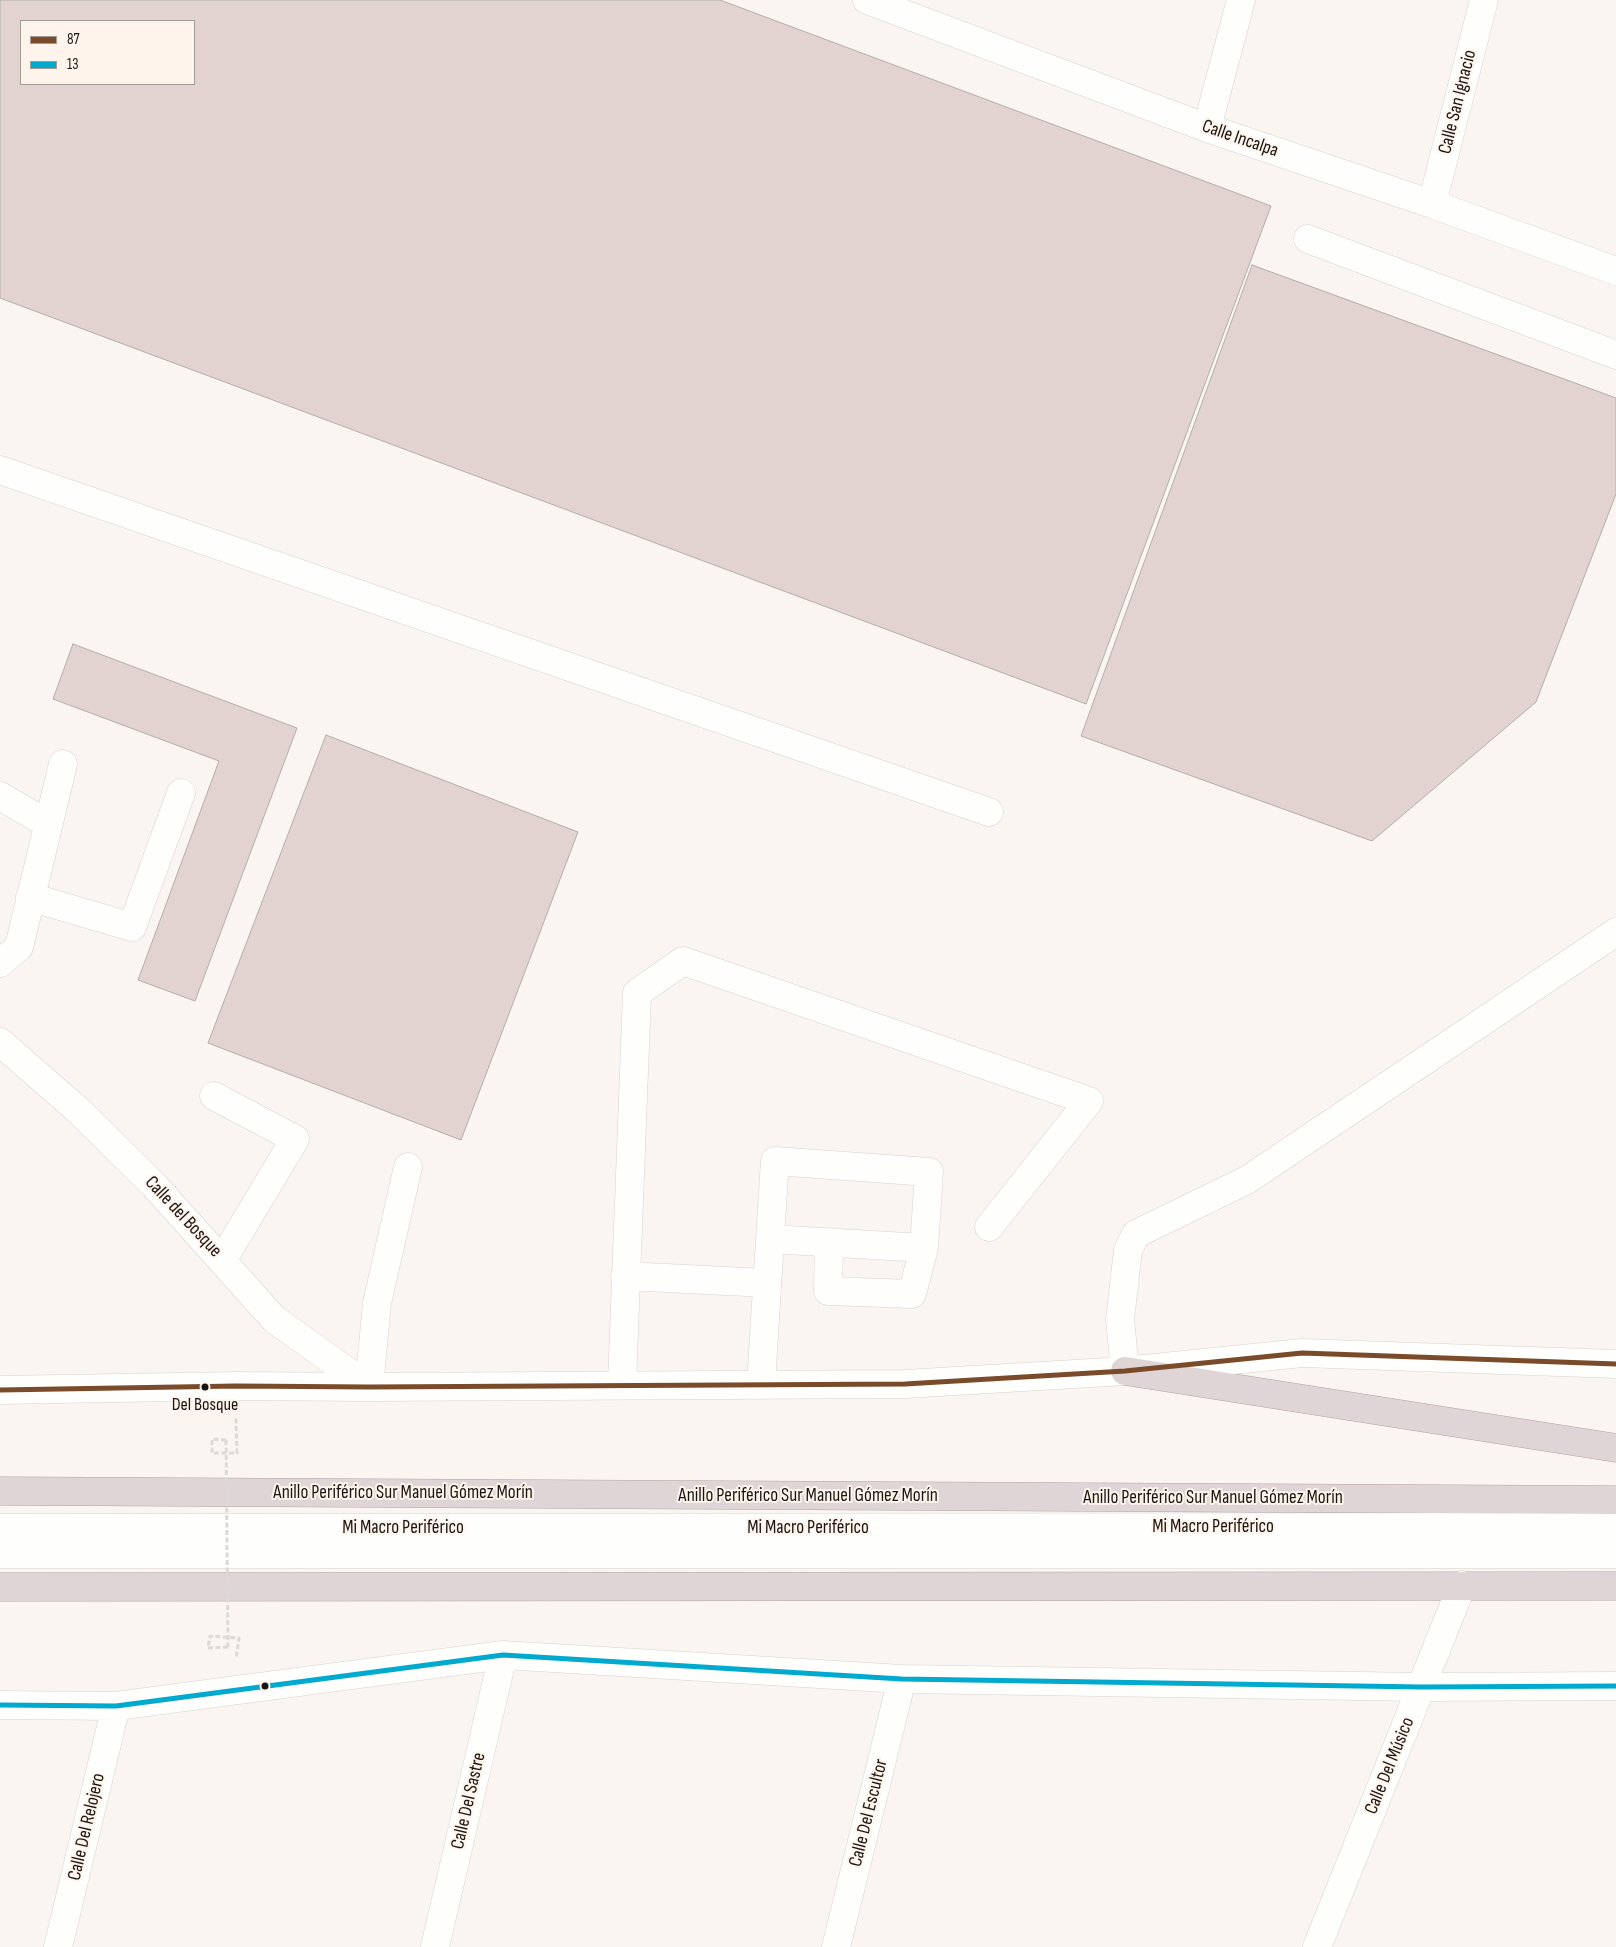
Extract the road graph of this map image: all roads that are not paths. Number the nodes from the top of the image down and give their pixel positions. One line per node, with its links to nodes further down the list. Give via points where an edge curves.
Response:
1 (867, 0): 4 (street, Calle Incalpa)
2 (1240, 0): 4 (street)
3 (1484, 0): 5 (street, Calle San Ignacio)
4 (1207, 128): 5 (street, Calle Incalpa)
5 (1432, 204): 7 (street, Calle Incalpa)
6 (1308, 239): 8 (street)
7 (1616, 271)
8 (1616, 355)
9 (0, 470): 13 (street)
10 (63, 764): 14 (street)
11 (181, 793): 15 (street, via 132,927)
12 (0, 796): 14 (street)
13 (988, 812)
14 (48, 824): 15 (street)
15 (30, 897): 17 (street, via 18,947)
16 (1616, 932): 29 (street, via 1247,1180 1136,1234 1128,1250 1120,1319)
17 (0, 962)
18 (0, 1042): 25 (street, Calle del Bosque, via 79,1111)
19 (214, 1096): 25 (street, via 295,1138)
20 (408, 1167): 32 (street, via 377,1303)
21 (989, 1228): 26 (street, via 1089,1101 683,961 637,993)
22 (770, 1238): 23 (street); 24 (street, via 775,1162 929,1172); 27 (street)
23 (829, 1242): 24 (street); 24 (street, via 828,1291 912,1294)
24 (924, 1248)
25 (223, 1260): 32 (street, Calle del Bosque, via 274,1318)
26 (625, 1276): 27 (street); 30 (street)
27 (767, 1283): 31 (street)
28 (1616, 1364): 29 (street, via 1302,1353)
29 (1125, 1371): 31 (street, via 905,1384); 34 (highway)
30 (622, 1384): 31 (street); 32 (street)
31 (761, 1384)
32 (369, 1387): 33 (street)
33 (0, 1390)
34 (1616, 1448)
35 (0, 1491): 36 (highway, Anillo Periférico Sur Manuel Gómez Morín)
36 (1616, 1500)
37 (1616, 1527): 38 (street, Mi Macro Periférico)
38 (0, 1528)
39 (0, 1554): 40 (street, Mi Macro Periférico)
40 (1616, 1554)
41 (1462, 1585): 42 (highway); 43 (highway); 46 (street, Calle Del Músico)
42 (1616, 1586)
43 (0, 1587)
44 (503, 1655): 45 (street); 49 (street); 51 (street, Calle Del Sastre)
45 (902, 1679): 46 (street); 52 (street, Calle Del Escultor)
46 (1422, 1687): 47 (street); 53 (street, Calle Del Músico)
47 (1615, 1688)
48 (0, 1705): 49 (street)
49 (116, 1706): 50 (street, Calle Del Relojero)
50 (58, 1947)
51 (435, 1947)
52 (836, 1947)
53 (1317, 1947)

